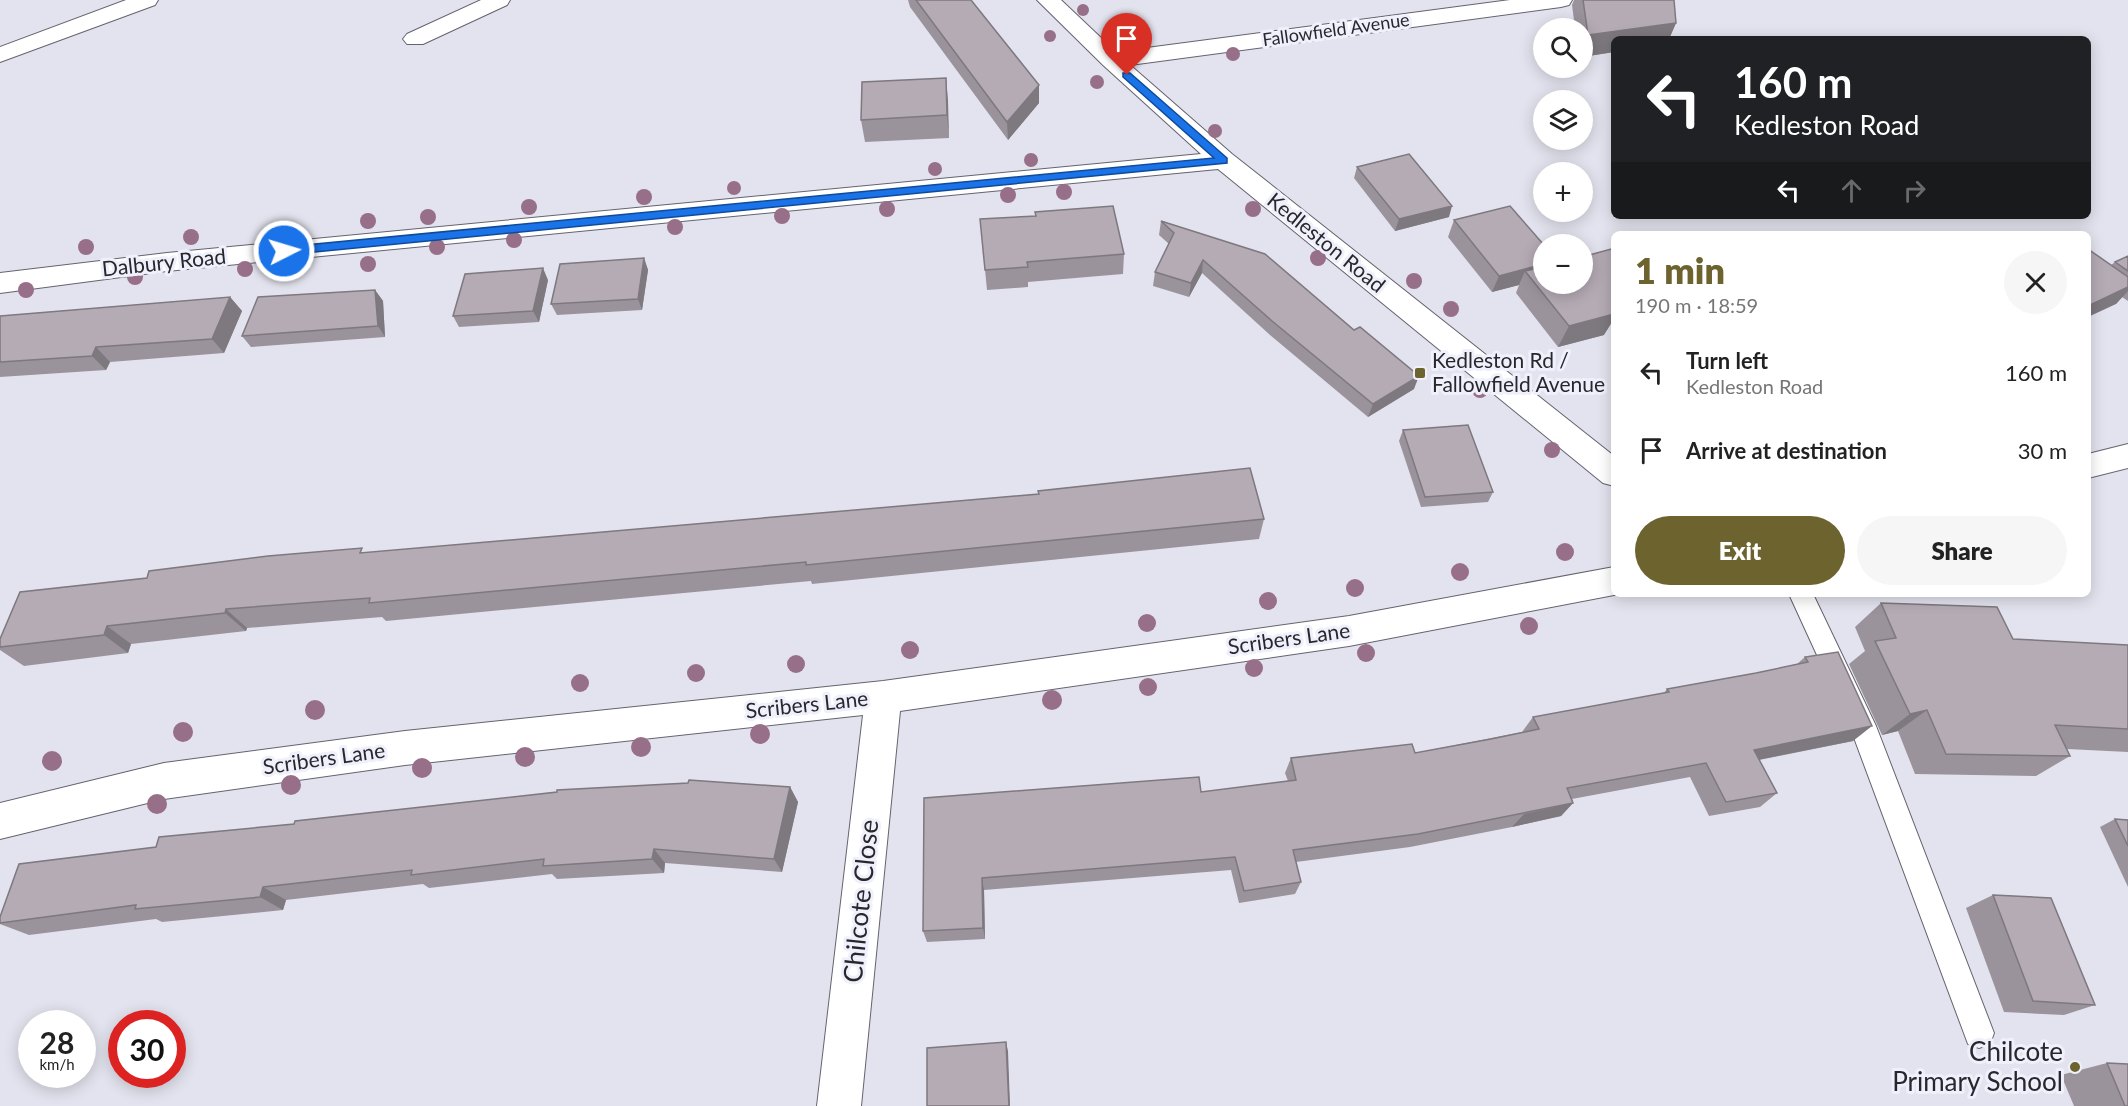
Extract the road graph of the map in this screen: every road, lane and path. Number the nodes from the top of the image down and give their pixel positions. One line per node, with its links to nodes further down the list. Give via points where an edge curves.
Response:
1 (147, 0): 6 (street)
2 (499, 0): 5 (street)
3 (1048, 0): 7 (street, Kedleston Road)
4 (1561, 0): 7 (street, Fallowfield Avenue)
5 (415, 39)
6 (0, 55)
7 (1111, 60): 8 (street, Kedleston Road)
8 (1223, 160): 9 (street, Dalbury Road, via 179,261); 10 (street, Kedleston Road)
9 (0, 283)
10 (1611, 472)
11 (1611, 582): 13 (street, Scribers Lane, via 1349,631)
12 (1802, 597): 15 (lane, via 1863,726)
13 (883, 697): 14 (street, Scribers Lane, via 405,748 164,781); 16 (street, Chilcote Close)
14 (0, 821)
15 (1978, 1033)
16 (839, 1106)

